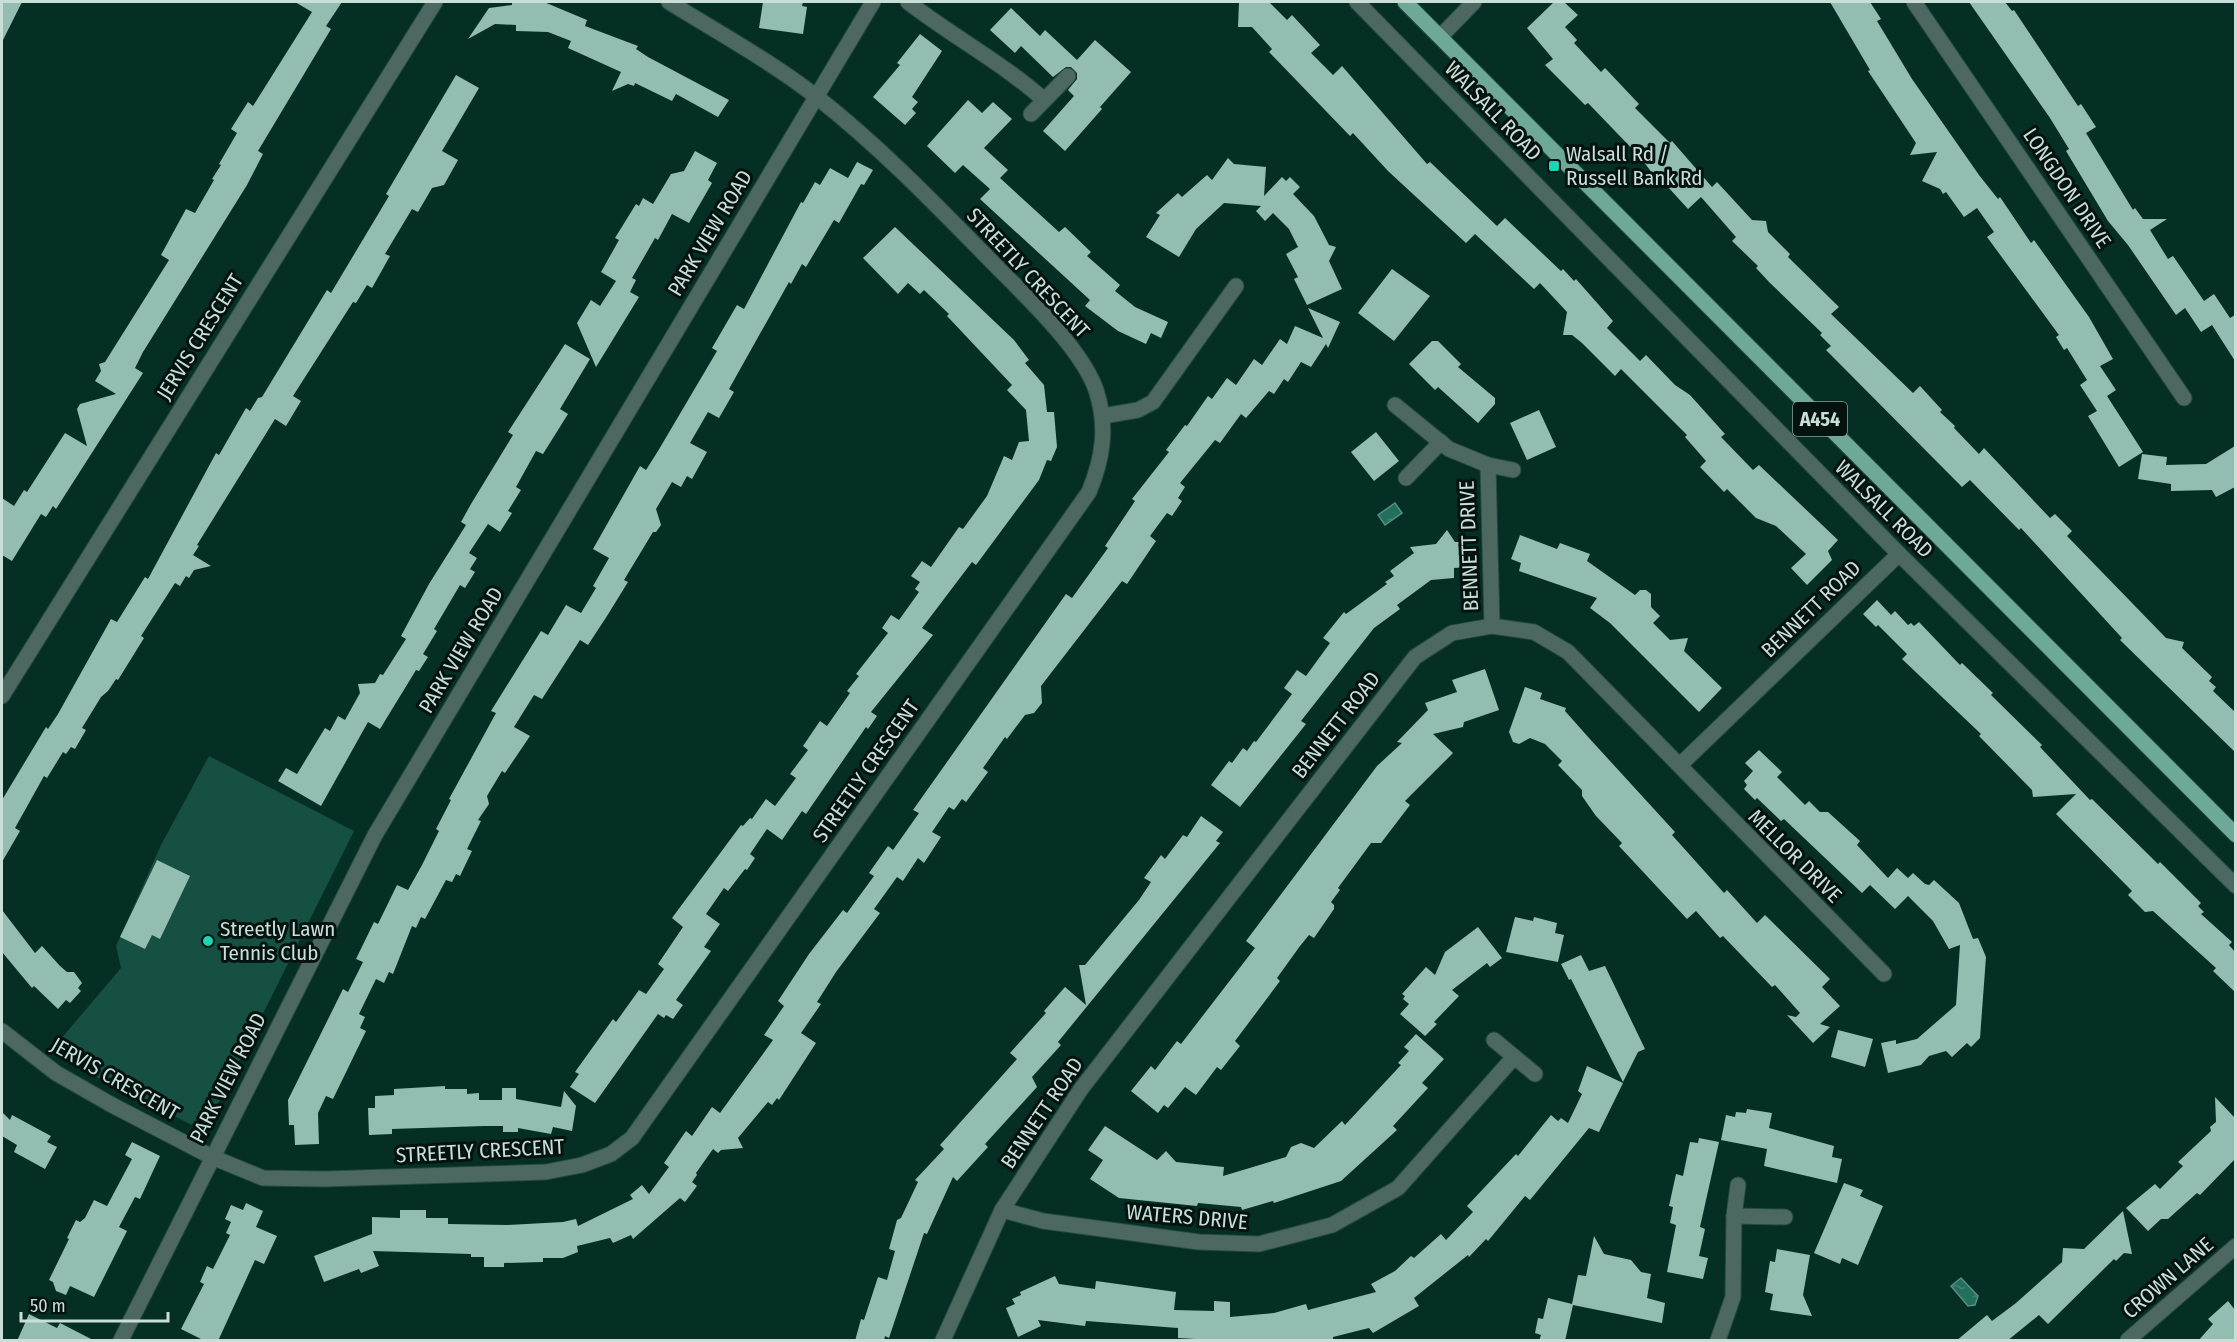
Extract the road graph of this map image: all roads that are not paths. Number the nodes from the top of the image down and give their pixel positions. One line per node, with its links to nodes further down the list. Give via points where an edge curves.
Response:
1 (435, 2): 24 (street, JERVIS CRESCENT)
2 (669, 2): 11 (street)
3 (873, 2): 11 (street, PARK VIEW ROAD)
4 (908, 2): 12 (street, via 956,38 1012,72)
5 (1357, 2): 22 (street, WALSALL ROAD)
6 (1405, 2): 9 (main road, WALSALL ROAD / A454)
7 (1474, 2): 9 (street)
8 (1914, 2): 15 (street, LONGDON DRIVE)
9 (1441, 36): 26 (main road, WALSALL ROAD / A454)
10 (1068, 76): 12 (street)
11 (816, 97): 17 (street, STREETLY CRESCENT, via 893,161 1033,304 1084,366); 33 (street, PARK VIEW ROAD, via 375,835)
12 (1043, 99): 13 (street)
13 (1031, 114)
14 (1236, 286): 17 (street, via 1153,402 1138,410)
15 (2184, 398)
16 (1395, 405): 18 (street, BENNETT DRIVE)
17 (1103, 416): 33 (street, STREETLY CRESCENT, via 1103,445 1089,492 632,1138 611,1154 546,1172 280,1180 247,1173)
18 (1441, 442): 19 (street, BENNETT DRIVE); 21 (street)
19 (1488, 465): 20 (street, BENNETT DRIVE); 23 (street, BENNETT DRIVE)
20 (1513, 470)
21 (1406, 478)
22 (1899, 554): 25 (street, BENNETT ROAD); 27 (street, WALSALL ROAD)
23 (1492, 626): 25 (street, BENNETT ROAD, via 1534,632 1568,652); 35 (street, BENNETT ROAD, via 1452,633 1416,657 1081,1089)
24 (2, 696)
25 (1680, 765): 28 (street, MELLOR DRIVE)
26 (2235, 835)
27 (2235, 886)
28 (1884, 975)
29 (2, 1031): 33 (street, JERVIS CRESCENT, via 56,1073)
30 (1494, 1040): 31 (street)
31 (1514, 1057): 32 (street); 35 (street, WATERS DRIVE, via 1398,1188 1332,1225 1259,1244 1199,1242 1043,1221)
32 (1535, 1074)
33 (212, 1157): 39 (street, PARK VIEW ROAD)
34 (1738, 1185): 36 (street)
35 (1002, 1210): 40 (street, BENNETT ROAD)
36 (1734, 1216): 37 (street); 41 (street, via 1733,1298)
37 (1785, 1216)
38 (2235, 1246): 42 (street, CROWN LANE)
39 (121, 1341)
40 (943, 1341)
41 (1718, 1341)
42 (2128, 1341)

